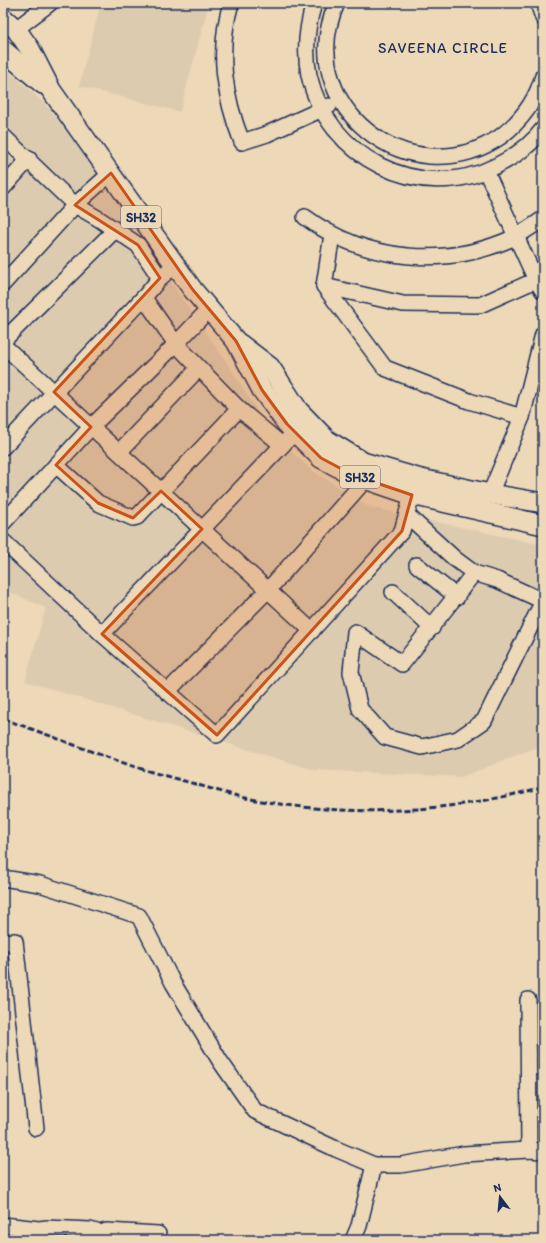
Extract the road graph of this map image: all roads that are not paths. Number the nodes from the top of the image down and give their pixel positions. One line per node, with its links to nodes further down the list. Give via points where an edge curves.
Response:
1 (50, 3): 7 (street)
2 (230, 3): 12 (street, via 224,34 224,78 230,107 242,142 267,134)
3 (314, 3): 12 (street, via 307,31 306,56 314,92)
4 (337, 3): 11 (street, via 329,28 327,47 333,84)
5 (538, 3): 6 (street)
6 (543, 18)
7 (9, 23): 10 (main road, SH32, via 30,49)
8 (3, 50): 10 (main road, SH32)
9 (543, 76): 11 (street, via 535,98 523,116 508,131 470,152 449,156 407,152 387,144 358,123)
10 (51, 90): 17 (main road, SH32)
11 (341, 101): 12 (street)
12 (321, 109): 16 (street, via 330,124 354,149 368,160 394,172 434,180 469,177)
13 (543, 129): 16 (street, via 513,158)
14 (3, 136): 15 (street)
15 (29, 159): 18 (street); 19 (street)
16 (486, 171): 24 (street)
17 (111, 173): 19 (street); 25 (main road, SH32)
18 (3, 188)
19 (75, 205): 22 (street); 27 (street)
20 (305, 218): 23 (street)
21 (543, 219): 24 (street)
22 (115, 230): 26 (street, via 138,245); 33 (street)
23 (332, 235): 24 (street, via 367,249 398,256 424,258 480,250); 29 (street)
24 (516, 236): 28 (street)
25 (175, 265): 26 (street); 31 (main road, SH32)
26 (160, 278): 30 (street)
27 (3, 284)
28 (539, 285): 29 (street, via 480,305 403,304)
29 (324, 286): 40 (street, via 385,368 468,401)
30 (144, 298): 35 (street); 38 (street)
31 (209, 309): 34 (main road, SH32); 35 (street)
32 (543, 334): 40 (street)
33 (3, 341)
34 (236, 341): 42 (main road, SH32, via 262,390 287,424); 48 (main road, SH32, via 270,367 298,410 327,440 363,462 421,479)
35 (176, 344): 37 (street); 41 (street)
36 (3, 345): 38 (street)
37 (199, 368): 39 (street); 44 (street)
38 (54, 392): 41 (street); 43 (street)
39 (239, 408): 42 (street); 47 (street)
40 (522, 417): 48 (street)
41 (91, 427): 44 (street); 45 (street)
42 (288, 439): 46 (main road, SH32); 54 (street)
43 (3, 447)
44 (119, 452): 47 (street)
45 (56, 465): 47 (street, via 98,503 133,518 137,517); 52 (street)
46 (366, 480): 49 (main road, SH32); 58 (street)
47 (161, 491): 54 (street)
48 (490, 494): 50 (main road, SH32)
49 (412, 495): 51 (street); 53 (main road, SH32)
50 (543, 503)
51 (406, 515): 57 (street); 63 (street, via 402,531)
52 (3, 523)
53 (543, 525)
54 (202, 529): 58 (street); 64 (street)
55 (3, 541): 64 (street)
56 (417, 565): 60 (street)
57 (474, 573): 60 (street); 61 (street, via 497,580)
58 (268, 590): 63 (street); 65 (street)
59 (393, 592): 62 (street)
60 (457, 597): 62 (street)
61 (543, 601): 62 (street, via 484,720 458,739 422,747 385,737 360,709 351,672 355,632 402,664)
62 (432, 628)
63 (312, 631): 65 (street, via 217,735)
64 (102, 634): 65 (street)
65 (167, 692)
66 (3, 878): 71 (street, via 40,884 139,916 173,983 220,1061 255,1111)
67 (3, 942): 69 (street, via 16,941)
68 (528, 1000): 70 (street)
69 (36, 1128)
70 (536, 1151): 71 (street, via 464,1154 401,1165)
71 (374, 1165): 74 (street, via 359,1226)
72 (3, 1225): 73 (street, via 90,1230 100,1233 107,1231 158,1234)
73 (158, 1240)
74 (353, 1240)

